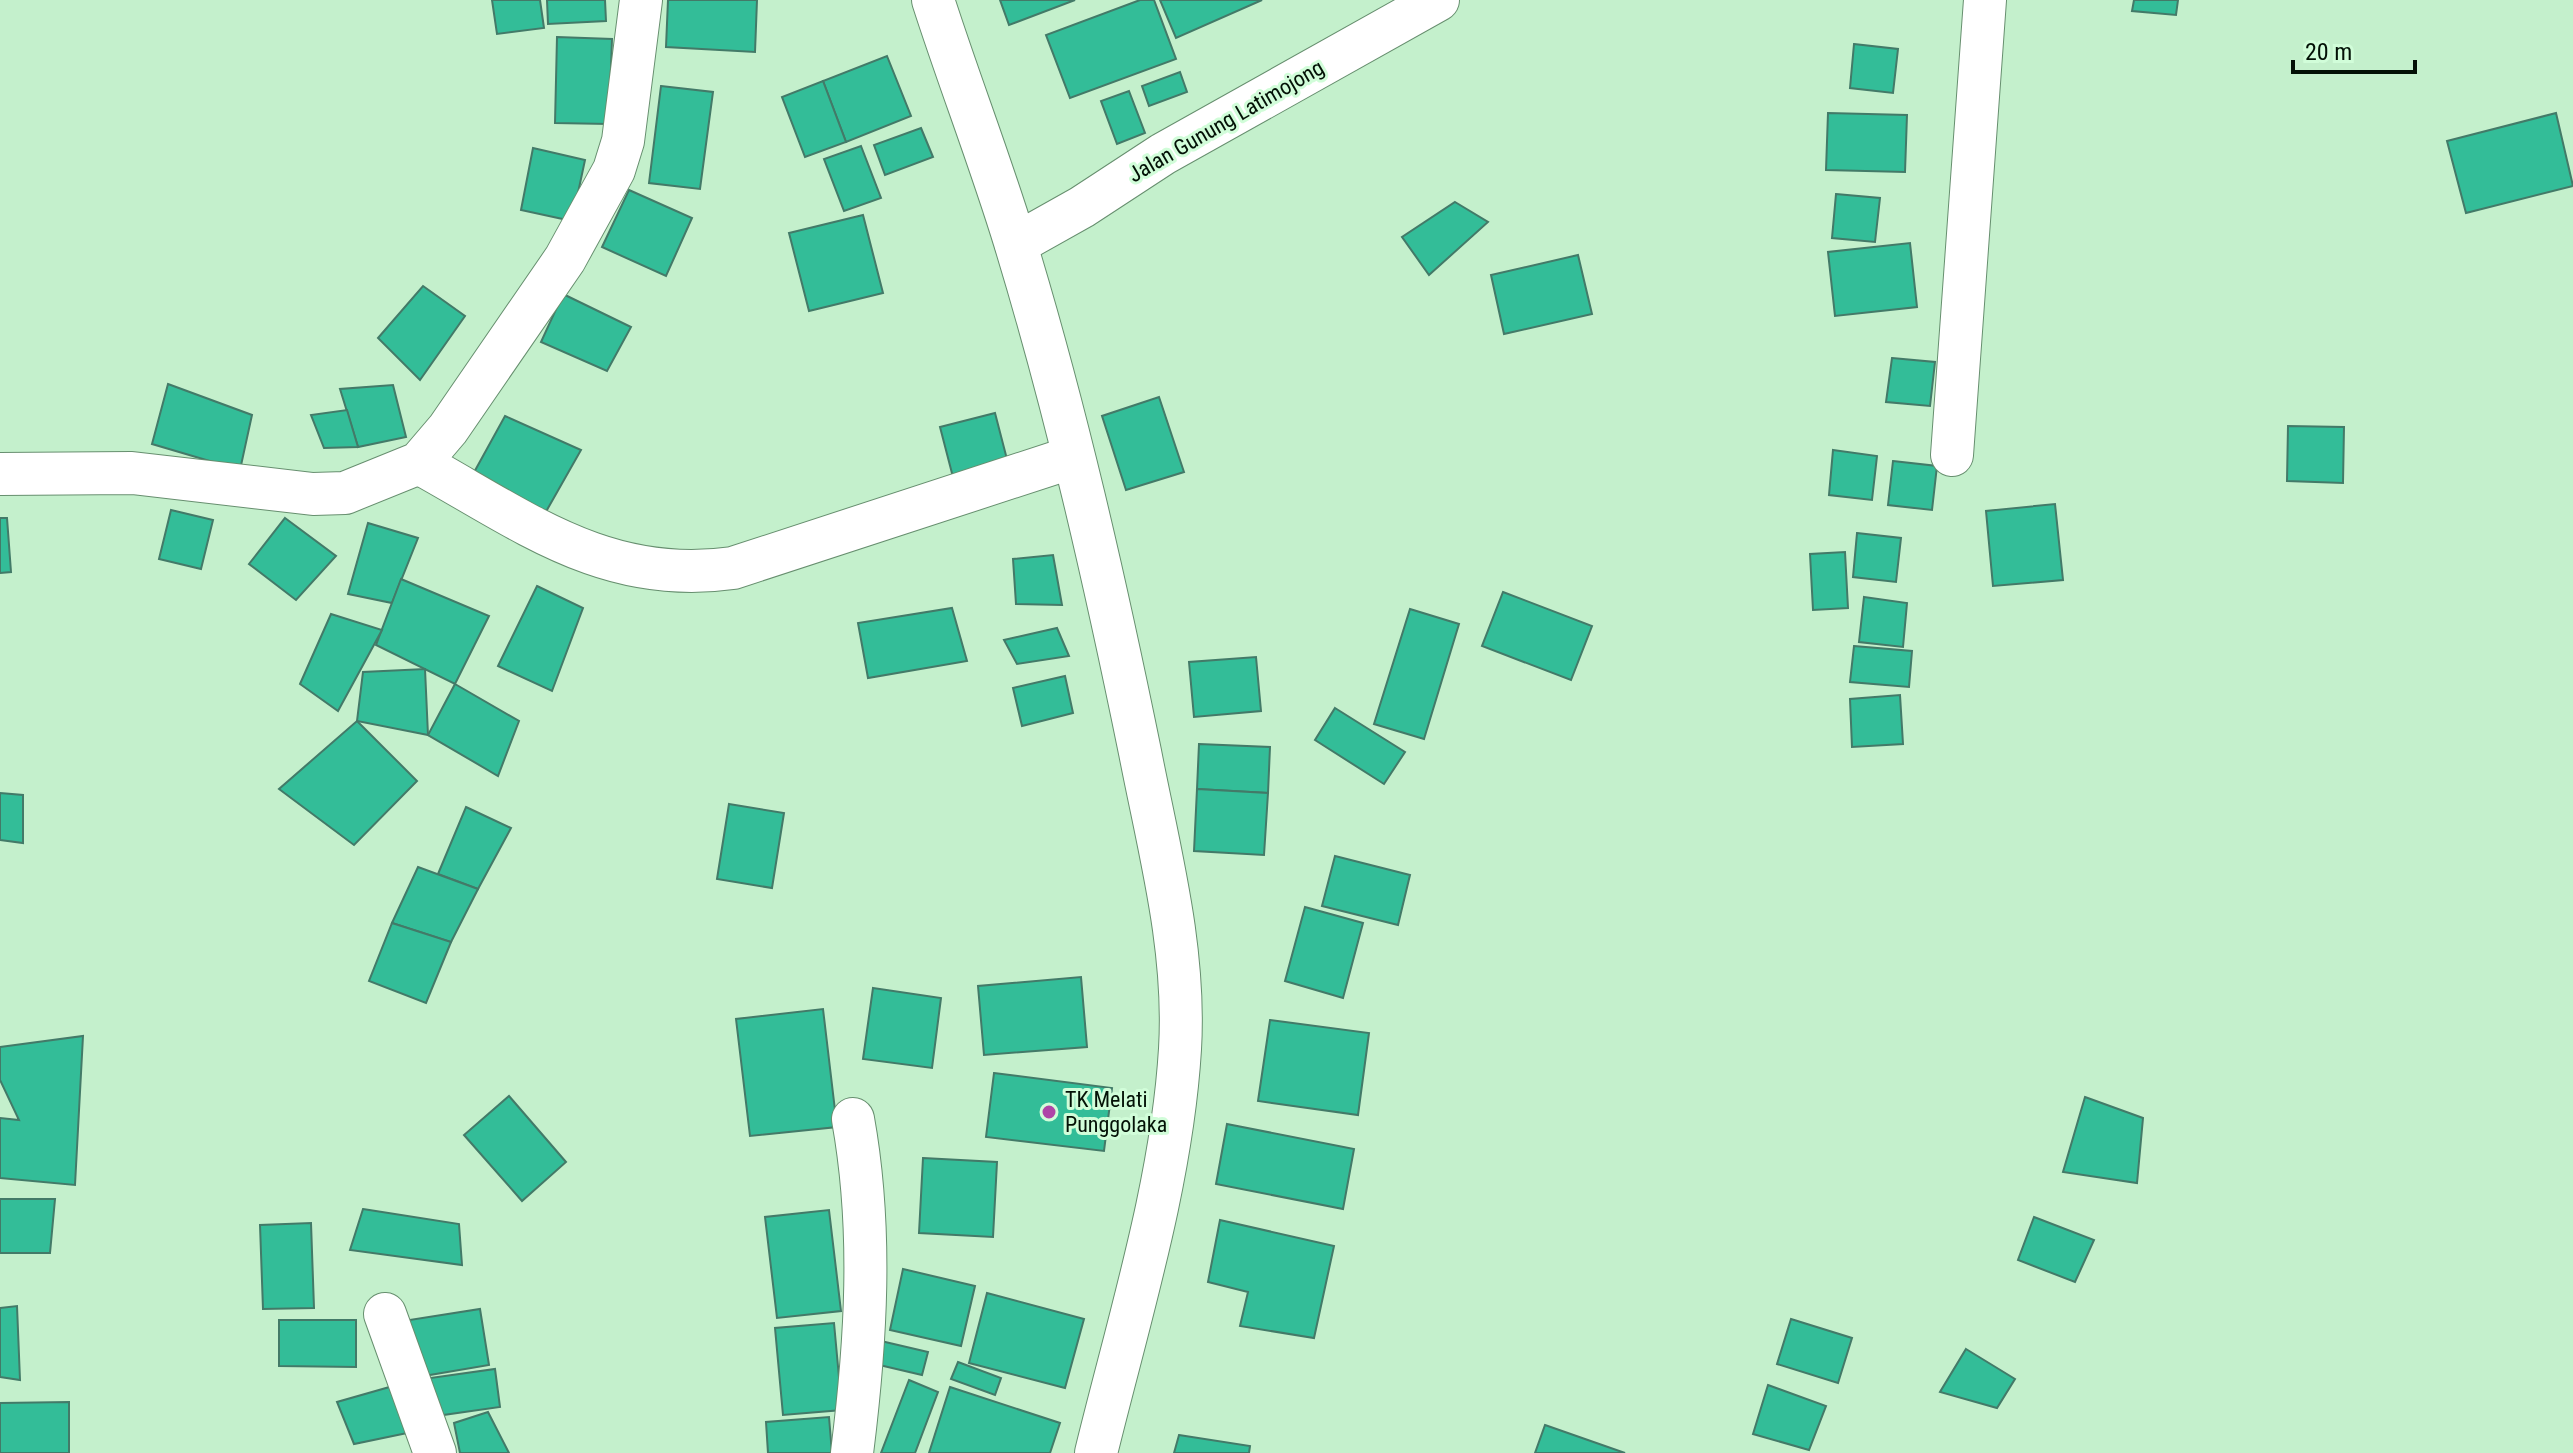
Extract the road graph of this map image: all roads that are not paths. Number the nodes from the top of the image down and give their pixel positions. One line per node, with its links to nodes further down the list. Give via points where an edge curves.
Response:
1 (641, 0): 8 (street, via 623,141 614,170 565,259)
2 (933, 0): 5 (street)
3 (1438, 0): 5 (street, Jalan Gunung Latimojong, via 1163,154)
4 (1985, 0): 6 (street)
5 (1016, 244): 7 (street)
6 (1952, 455)
7 (1073, 457): 8 (street, via 746,564 696,574 617,563 557,540); 14 (street, via 1127,689 1180,973 1173,1122)
8 (419, 463): 9 (street, via 386,479 334,493 132,473)
9 (0, 474)
10 (853, 1119): 13 (street, via 862,1170 866,1278)
11 (385, 1314): 12 (street)
12 (435, 1453)
13 (852, 1453)
14 (1096, 1453)

